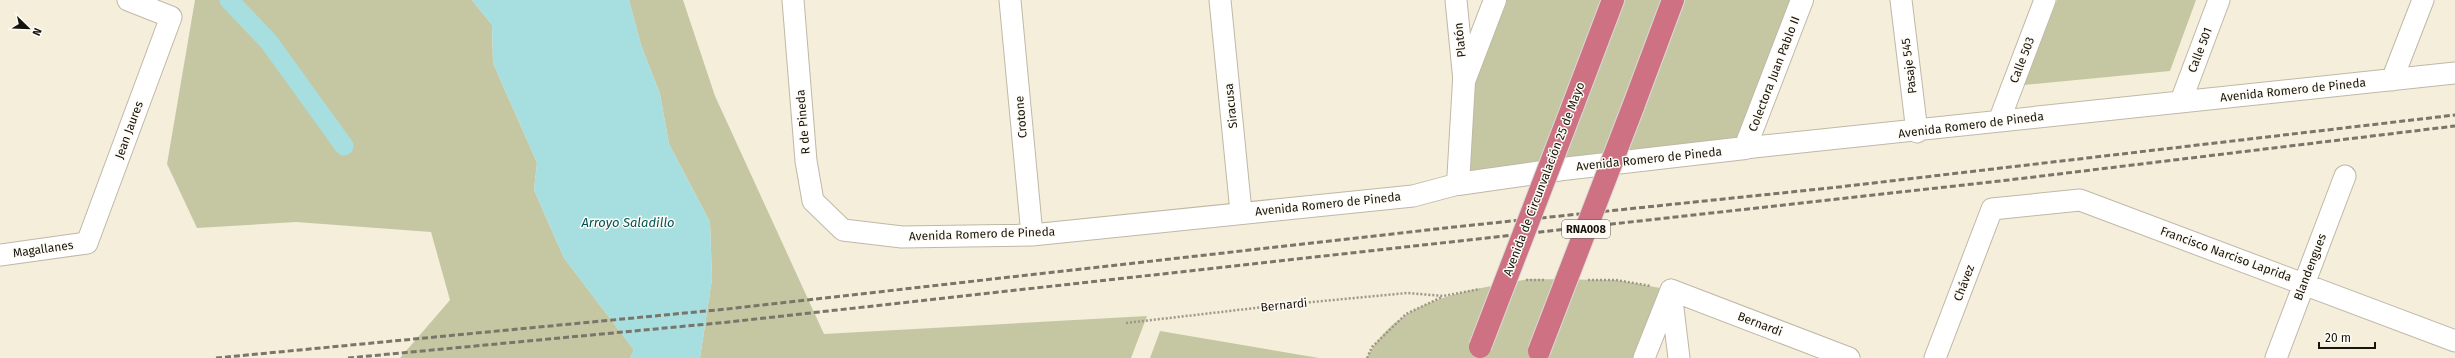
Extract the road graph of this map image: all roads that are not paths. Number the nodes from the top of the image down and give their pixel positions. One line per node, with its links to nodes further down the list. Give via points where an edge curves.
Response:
1 (128, 0): 27 (street, Jean Jaures, via 171,17)
2 (793, 0): 25 (street, R de Pineda, via 806,161 813,201)
3 (1010, 0): 26 (street, Crotone)
4 (1220, 0): 24 (street, Siracusa)
5 (1456, 0): 16 (street, Platón)
6 (1495, 0): 16 (main road)
7 (1613, 0): 32 (highway, Avenida de Circunvalación 25 de Mayo, bridge)
8 (1673, 0): 33 (highway, RNA008, bridge)
9 (1802, 0): 20 (main road, Colectora Juan Pablo II)
10 (1901, 0): 19 (street, Pasaje 545)
11 (2045, 0): 18 (street, Calle 503)
12 (2219, 0): 17 (street, Calle 501)
13 (2423, 0): 15 (street)
14 (2455, 73): 15 (street, Avenida Romero de Pineda)
15 (2392, 80): 17 (street, Avenida Romero de Pineda)
16 (1464, 81): 22 (main road)
17 (2181, 101): 18 (street, Avenida Romero de Pineda)
18 (1999, 121): 19 (street, Avenida Romero de Pineda)
19 (1917, 132): 20 (street, Avenida Romero de Pineda)
20 (1745, 148): 22 (main road, Avenida Romero de Pineda)
21 (2345, 176): 29 (street, Blandengues)
22 (1458, 184): 24 (street, Avenida Romero de Pineda, via 1413,196)
23 (1992, 209): 29 (street, Francisco Narciso Laprida, via 2080,200); 37 (street, Chávez)
24 (1241, 212): 26 (street, Avenida Romero de Pineda)
25 (843, 230): 26 (street, Avenida Romero de Pineda, via 902,237)
26 (1032, 235)
27 (87, 243): 28 (street, Magallanes)
28 (0, 255)
29 (2304, 283): 31 (street, Francisco Narciso Laprida); 38 (street, Blandengues)
30 (1671, 290): 34 (street); 35 (street); 36 (street, Bernardi)
31 (2455, 341)
32 (1478, 352)
33 (1538, 355)
34 (1644, 358)
35 (1679, 358)
36 (1849, 358)
37 (1936, 358)
38 (2276, 358)

